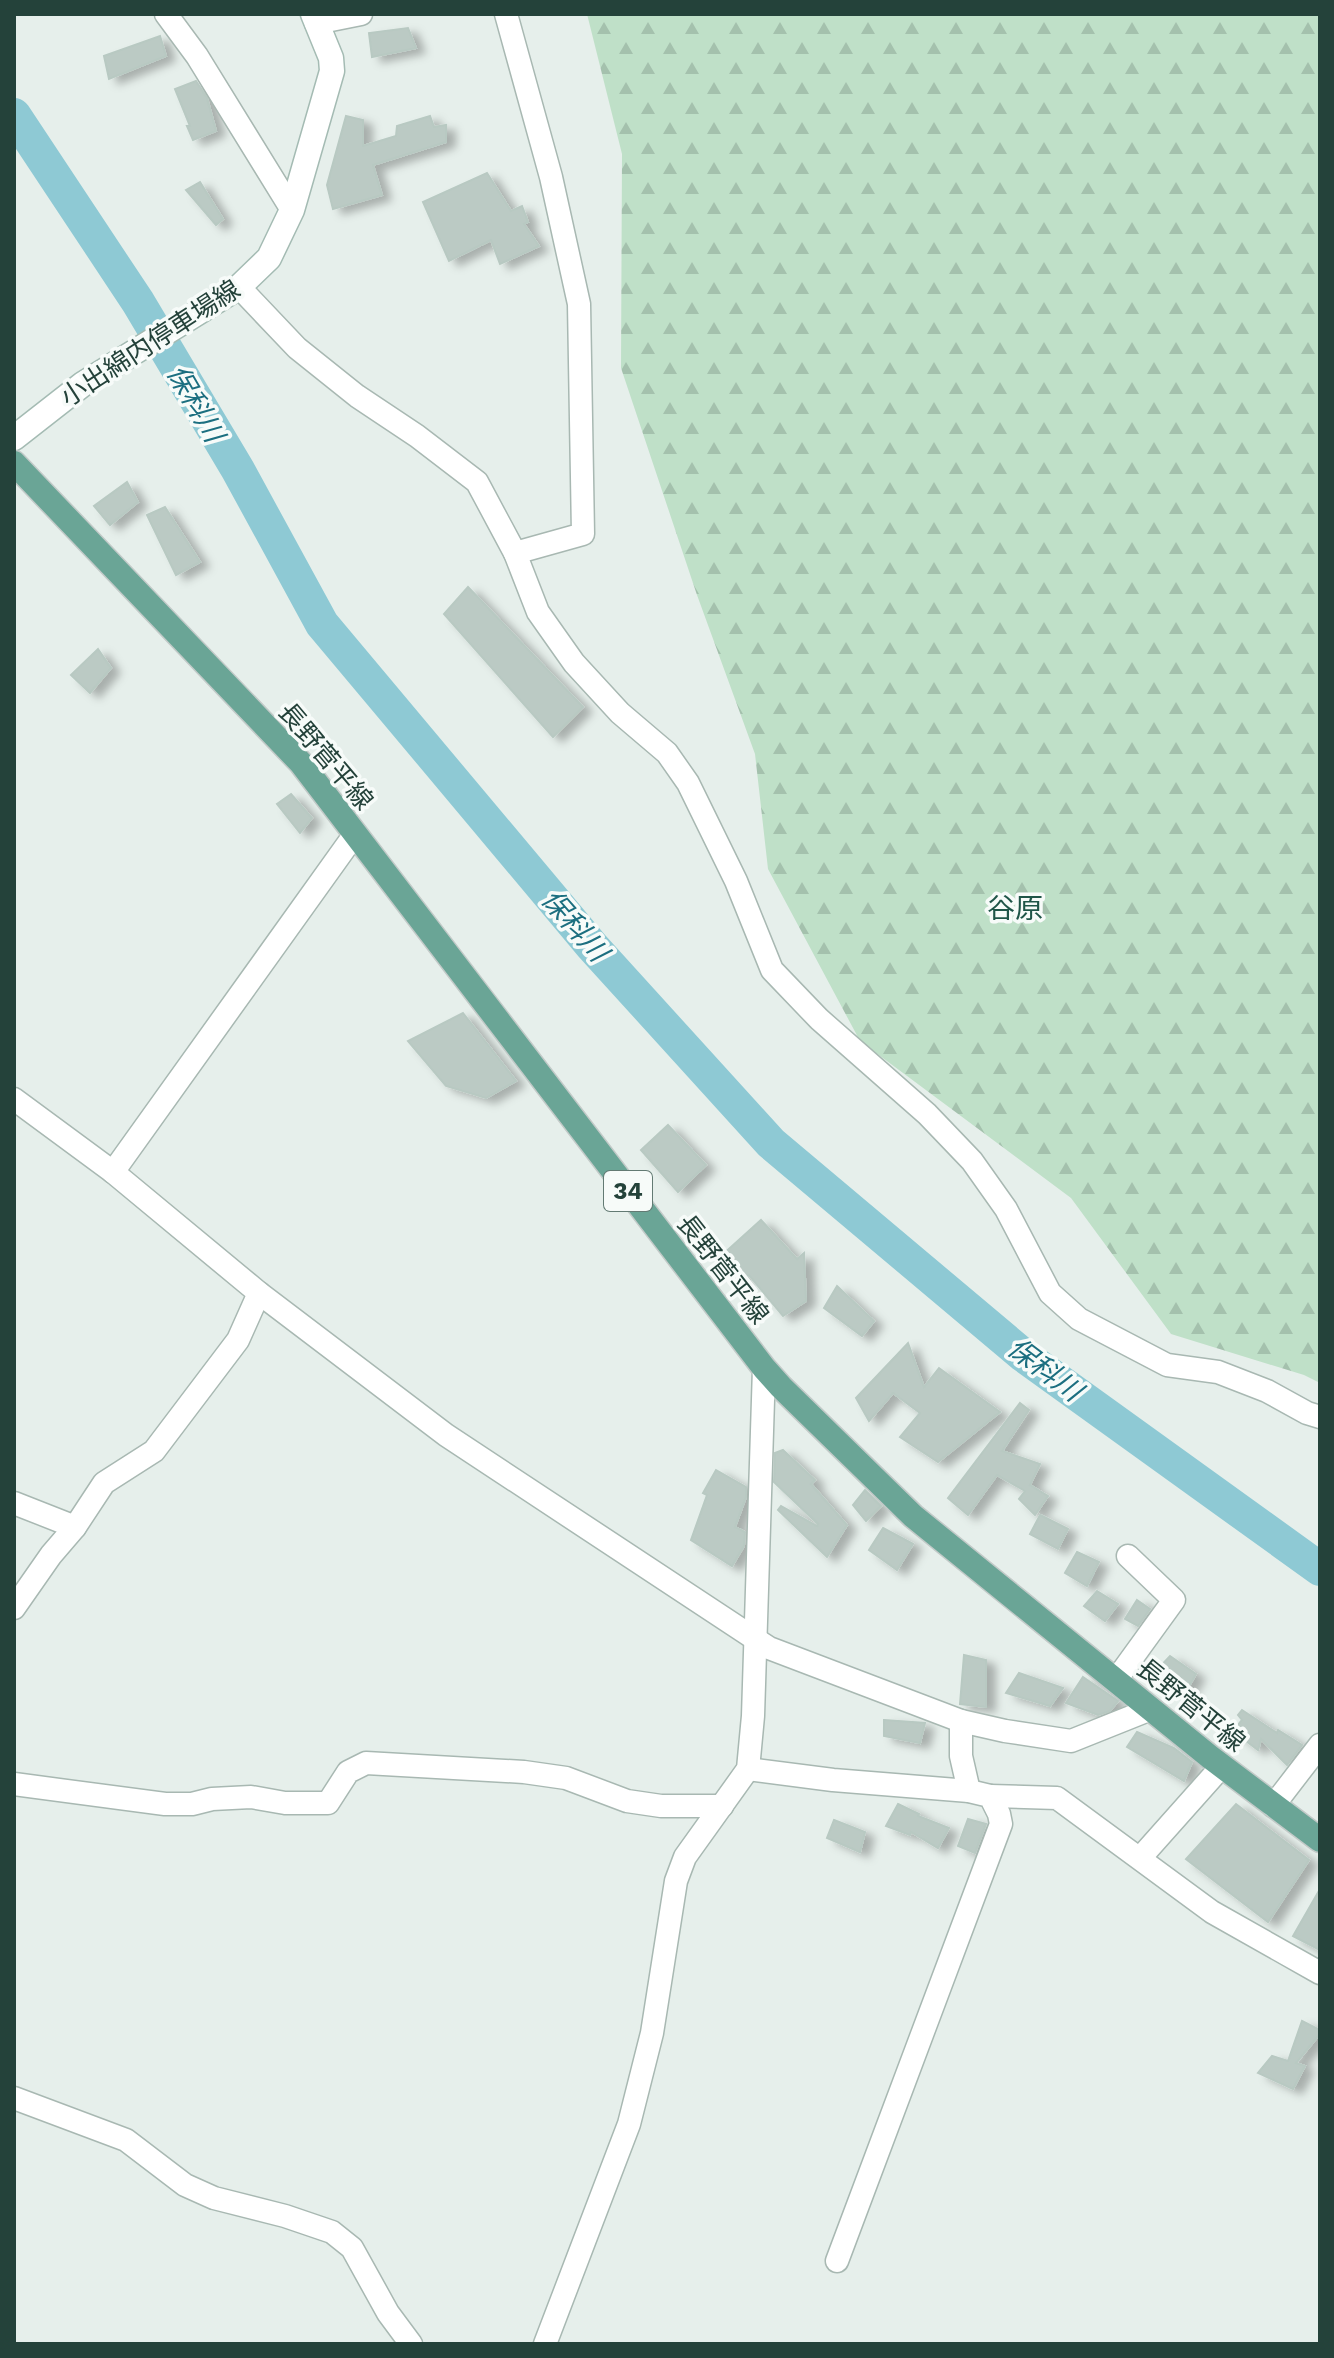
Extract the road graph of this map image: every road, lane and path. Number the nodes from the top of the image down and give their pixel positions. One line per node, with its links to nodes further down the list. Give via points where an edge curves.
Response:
1 (166, 14): 5 (street)
2 (361, 14): 4 (street)
3 (506, 14): 9 (street, via 579,304 583,534)
4 (314, 18): 5 (main road, 小出綿内停車場線, via 332,71)
5 (292, 210): 6 (main road, 小出綿内停車場線, via 269,258)
6 (239, 287): 7 (main road, 小出綿内停車場線, via 83,384); 9 (street, via 307,356 477,482)
7 (14, 438)
8 (14, 463): 10 (main road, 長野菅平線 / 34, via 301,763)
9 (515, 553): 15 (street, via 538,612 574,663 667,753 688,783 772,970 972,1161 1006,1209 1050,1293 1079,1319 1167,1365 1218,1372)
10 (355, 834): 12 (street); 14 (main road, 長野菅平線 / 34)
11 (14, 1099): 12 (street)
12 (113, 1172): 13 (street)
13 (259, 1293): 17 (street, via 238,1340 154,1451 104,1483); 20 (street, via 446,1435)
14 (764, 1368): 20 (street); 21 (main road, 長野菅平線 / 34, via 913,1516)
15 (1320, 1417)
16 (14, 1503): 17 (street)
17 (75, 1527): 19 (street)
18 (1128, 1556): 21 (street, via 1174,1600)
19 (14, 1608)
20 (754, 1639): 23 (street); 26 (street)
21 (1116, 1680): 22 (main road, 長野菅平線 / 34)
22 (1151, 1709): 23 (street, via 1071,1741); 25 (main road, 長野菅平線 / 34)
23 (961, 1721): 28 (street, via 961,1756)
24 (1320, 1745): 30 (street)
25 (1222, 1766): 30 (main road, 長野菅平線 / 34); 32 (street)
26 (748, 1769): 28 (street); 29 (street)
27 (14, 1784): 29 (street, via 165,1804 251,1797 328,1803 348,1772 366,1763 524,1772 566,1778 627,1801)
28 (979, 1794): 32 (street, via 1057,1798); 35 (street, via 999,1814 1001,1824)
29 (722, 1806): 37 (street, via 685,1857 676,1881 652,2033 629,2124)
30 (1273, 1806): 31 (main road, 長野菅平線 / 34)
31 (1320, 1840)
32 (1141, 1857): 33 (street, via 1212,1912)
33 (1320, 1973)
34 (14, 2098): 36 (street, via 126,2140 185,2185 214,2198 332,2232 352,2248)
35 (837, 2261)
36 (411, 2344)
37 (545, 2344)

